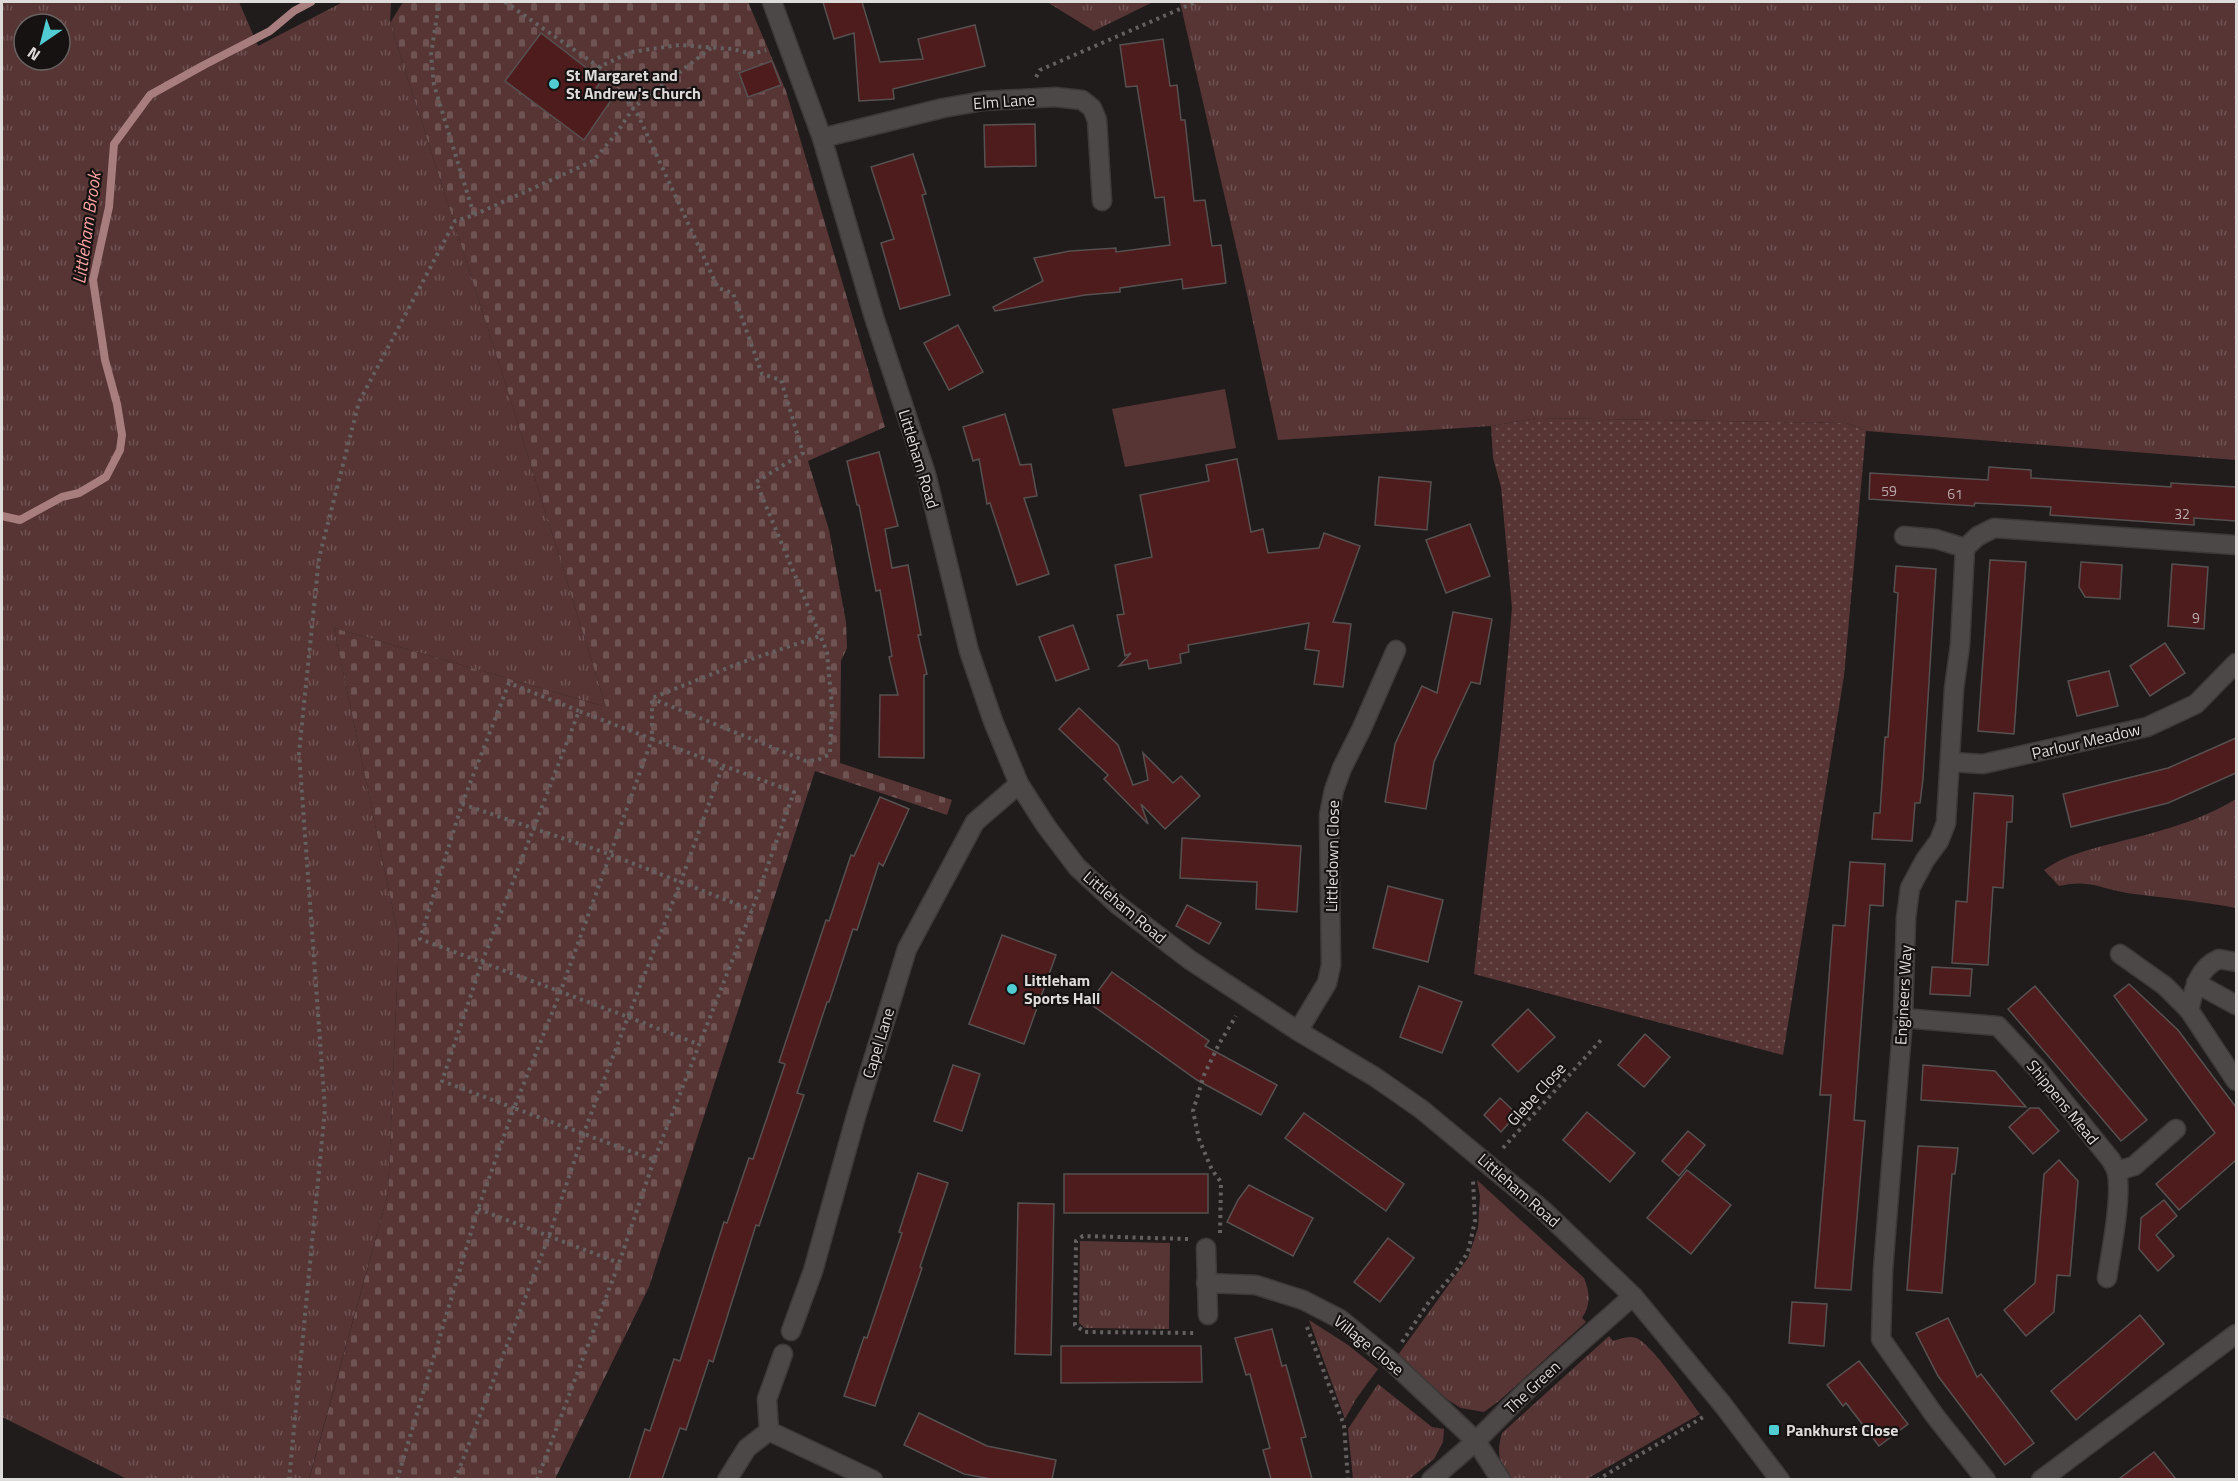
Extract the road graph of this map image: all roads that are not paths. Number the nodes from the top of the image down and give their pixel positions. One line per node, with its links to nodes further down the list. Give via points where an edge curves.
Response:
1 (772, 2): 2 (street, Littleham Road)
2 (822, 138): 3 (street, Elm Lane, via 983,101 1055,97 1082,100 1092,108 1097,120); 10 (street, Littleham Road, via 874,317 926,474 969,651)
3 (1102, 201)
4 (1904, 536): 6 (street, via 1936,539)
5 (2236, 545): 6 (street, via 1994,528)
6 (1965, 548): 9 (street, Engineers Way)
7 (1395, 650): 17 (street, Littledown Close, via 1334,790 1329,815 1331,965 1327,982)
8 (2236, 663): 9 (street, Parlour Meadow, via 2196,704 2147,727 1983,764)
9 (1951, 762): 16 (street, Engineers Way, via 1944,832 1910,888)
10 (1019, 784): 17 (street, Littleham Road, via 1077,867 1118,905 1190,960); 26 (street, Capel Lane, via 975,822 907,949 813,1271)
11 (2120, 954): 15 (street, via 2165,986)
12 (2236, 962): 13 (street, via 2212,962)
13 (2196, 983): 14 (street); 15 (street)
14 (2236, 1005)
15 (2189, 1010): 18 (street)
16 (1903, 1018): 20 (street, Shippens Mead, via 1998,1026); 36 (street, Engineers Way, via 1881,1339)
17 (1298, 1031): 24 (street, Littleham Road, via 1421,1109 1544,1210)
18 (2236, 1081)
19 (2176, 1129): 20 (street, via 2134,1166)
20 (2117, 1171): 22 (street)
21 (1207, 1243): 23 (street)
22 (2107, 1278)
23 (1206, 1283): 25 (street); 30 (street, Village Close, via 1256,1285 1303,1300 1340,1319)
24 (1634, 1296): 30 (street, The Green, via 1529,1388); 35 (street, Littleham Road)
25 (1208, 1315)
26 (791, 1331)
27 (2236, 1334): 37 (street)
28 (783, 1354): 29 (street, via 767,1399)
29 (769, 1431): 31 (street, via 747,1448); 32 (street)
30 (1476, 1441): 33 (street, The Green); 34 (street, Village Close)
31 (727, 1479)
32 (873, 1479)
33 (1431, 1479)
34 (1501, 1479)
35 (1780, 1479)
36 (1986, 1479)
37 (2041, 1479)

